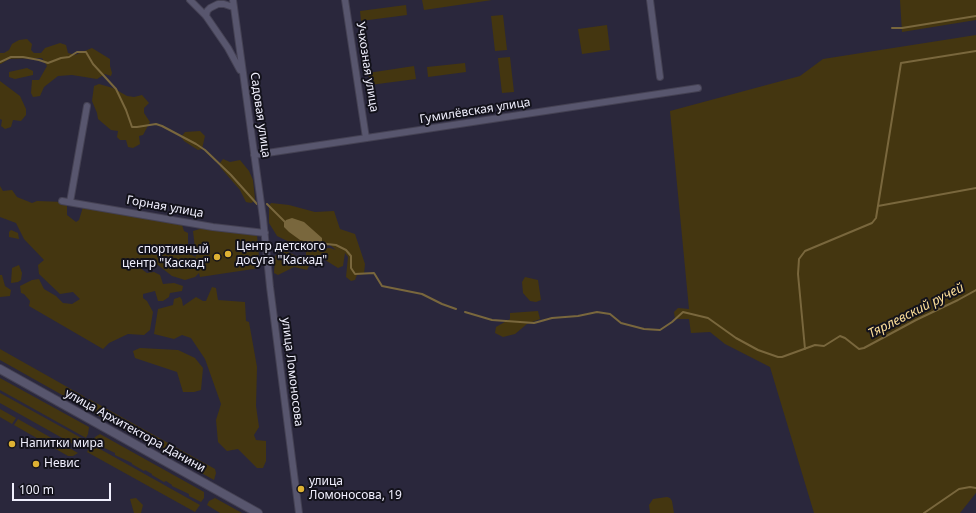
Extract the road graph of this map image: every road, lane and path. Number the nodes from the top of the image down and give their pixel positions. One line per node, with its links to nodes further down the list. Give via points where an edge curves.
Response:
1 (190, 0): 5 (street)
2 (345, 0): 10 (street, Учхозная улица)
3 (650, 0): 7 (street)
4 (233, 3): 5 (street, via 218,4 210,8); 6 (street, Садовая улица)
5 (206, 16): 6 (street, via 228,48)
6 (243, 77): 11 (street, Садовая улица)
7 (660, 77)
8 (698, 88): 10 (street, Гумилёвская улица)
9 (87, 106): 13 (street)
10 (366, 138): 11 (street, Гумилёвская улица)
11 (254, 155): 14 (street, Садовая улица)
12 (62, 201): 13 (street, Горная улица)
13 (70, 202): 14 (street, Горная улица)
14 (265, 234): 17 (street, улица Ломоносова)
15 (0, 369): 16 (street, улица Архитектора Данини)
16 (258, 513)
17 (299, 513)

